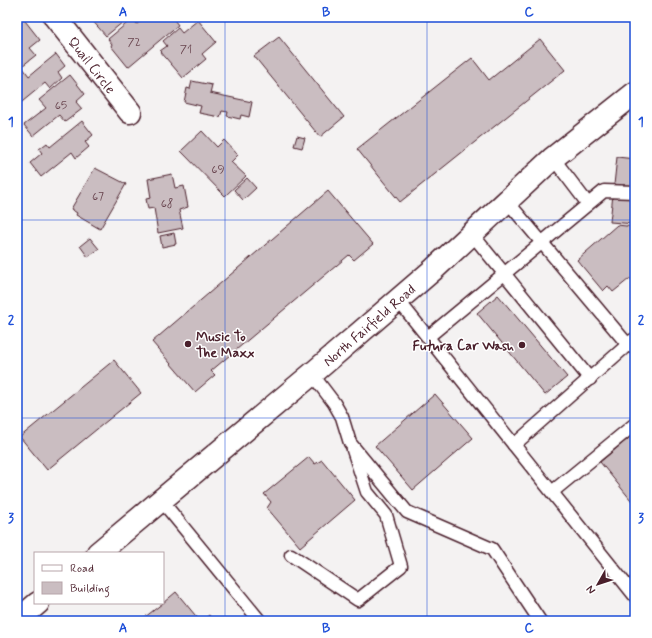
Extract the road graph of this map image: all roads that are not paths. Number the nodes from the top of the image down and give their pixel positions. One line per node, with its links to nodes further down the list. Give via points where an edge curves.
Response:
1 (55, 17): 3 (street, Quail Circle)
2 (635, 92): 4 (street, North Fairfield Road)
3 (130, 112)
4 (553, 158): 6 (street, North Fairfield Road); 7 (lane)
5 (635, 192): 7 (lane, via 604,191)
6 (507, 201): 8 (street, North Fairfield Road); 9 (lane)
7 (588, 204): 9 (lane)
8 (472, 234): 10 (lane); 11 (street, North Fairfield Road)
9 (542, 242): 10 (lane); 13 (lane)
10 (504, 274): 12 (lane); 15 (lane)
11 (398, 300): 12 (lane); 14 (street, North Fairfield Road)
12 (428, 337): 18 (lane)
13 (633, 344): 15 (lane)
14 (312, 374): 17 (lane, via 342,417); 20 (street, North Fairfield Road)
15 (590, 379): 18 (lane)
16 (635, 424): 19 (lane)
17 (350, 443): 22 (lane, via 367,492 386,515 401,566 358,600); 25 (lane, via 407,512 492,549)
18 (514, 445): 19 (lane)
19 (552, 492): 23 (lane)
20 (161, 500): 21 (street, North Fairfield Road); 24 (lane)
21 (99, 552)
22 (292, 555)
23 (635, 596)
24 (260, 621)
25 (540, 621)

